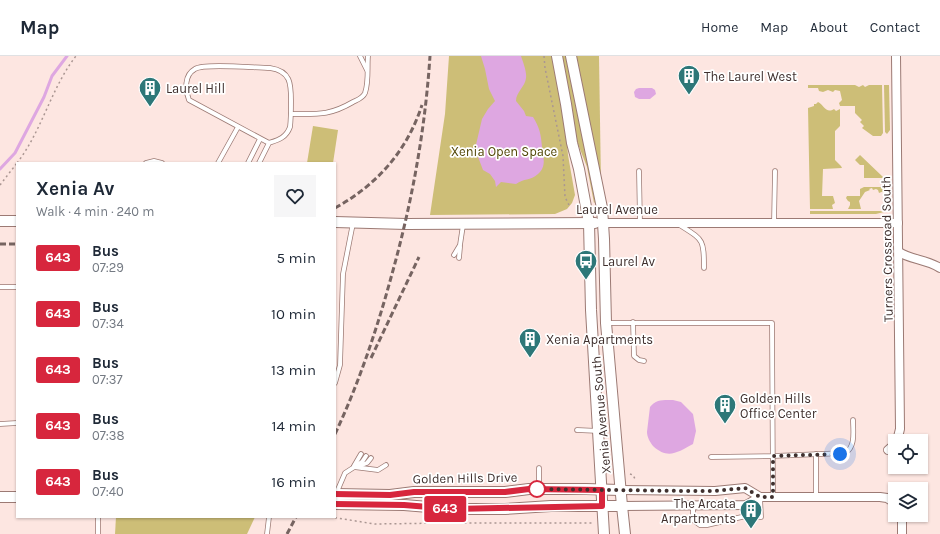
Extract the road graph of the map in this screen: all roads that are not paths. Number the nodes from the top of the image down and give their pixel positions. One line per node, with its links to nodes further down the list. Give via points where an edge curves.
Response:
1 (360, 56): 6 (lane)
2 (368, 56): 6 (lane)
3 (557, 56): 20 (street, Xenia Avenue South)
4 (571, 56): 21 (street, Xenia Avenue South)
5 (896, 56): 25 (street, Turners Crossroad South)
6 (367, 71): 7 (lane, via 365,94 342,109 321,114)
7 (291, 114): 8 (lane, via 291,83 276,69 206,66 194,69 186,85 189,100); 10 (lane, via 288,133 279,140)
8 (238, 127): 9 (lane); 11 (lane)
9 (260, 139): 10 (lane); 12 (lane)
10 (268, 143): 13 (lane)
11 (219, 162)
12 (248, 162)
13 (258, 162)
14 (639, 171): 22 (lane)
15 (774, 171): 24 (lane)
16 (0, 221): 17 (street)
17 (16, 221)
18 (336, 222): 19 (street, Laurel Avenue)
19 (353, 223): 26 (street, Laurel Avenue); 38 (lane, via 343,274 340,365)
20 (588, 223): 21 (street, Laurel Avenue); 26 (street, Laurel Avenue); 43 (street, Xenia Avenue South)
21 (603, 223): 22 (street, Laurel Avenue); 36 (street, Xenia Avenue South)
22 (640, 223): 23 (street, Laurel Avenue)
23 (676, 223): 24 (street, Laurel Avenue); 31 (lane, via 699,238 704,248)
24 (774, 223): 25 (street, Laurel Avenue)
25 (898, 223): 28 (street, Turners Crossroad South)
26 (463, 224): 27 (lane)
27 (460, 245): 29 (lane); 30 (lane)
28 (899, 252): 32 (street); 44 (street, Turners Crossroad South)
29 (454, 256)
30 (459, 258)
31 (704, 268)
32 (940, 268)
33 (0, 287): 34 (lane)
34 (16, 287)
35 (633, 322): 36 (lane); 37 (lane, via 634,356); 47 (lane, via 772,322)
36 (606, 323): 55 (street, Xenia Avenue South)
37 (644, 361)
38 (336, 379)
39 (853, 420): 45 (lane, via 853,442 849,450 840,454)
40 (0, 424): 41 (lane)
41 (16, 424)
42 (577, 430): 43 (lane)
43 (599, 431): 54 (street, Xenia Avenue South)
44 (899, 434)
45 (816, 454): 47 (lane); 61 (lane)
46 (364, 455): 51 (lane, via 362,462)
47 (773, 456): 48 (lane); 60 (lane)
48 (711, 457)
49 (371, 458): 51 (lane, via 367,463)
50 (386, 465): 51 (lane, via 378,470)
51 (354, 467): 56 (lane, via 344,473)
52 (539, 468): 53 (lane)
53 (540, 489): 54 (street, Golden Hills Drive); 62 (street, Golden Hills Drive, via 505,492 414,492)
54 (602, 490): 55 (street, Golden Hills Drive); 66 (street, Xenia Avenue South)
55 (620, 490): 59 (street, Golden Hills Drive, via 715,491 745,488); 67 (street, Xenia Avenue South)
56 (336, 495)
57 (0, 497): 58 (street)
58 (16, 497)
59 (760, 497): 60 (street, Golden Hills Drive); 65 (street, Golden Hills Drive, via 746,505); 65 (lane, via 760,517 746,516 700,525 693,520)
60 (773, 497): 61 (street, Golden Hills Drive)
61 (816, 497): 64 (street, Golden Hills Drive)
62 (336, 498)
63 (336, 498): 66 (street, Golden Hills Drive, via 453,509)
64 (888, 499)
65 (694, 505): 67 (street, Golden Hills Drive)
66 (602, 506): 67 (street, Golden Hills Drive); 73 (street, Xenia Avenue South)
67 (622, 506): 74 (street, Xenia Avenue South)
68 (98, 518): 71 (lane)
69 (269, 518): 72 (lane)
70 (902, 522): 75 (street)
71 (98, 534)
72 (267, 534)
73 (604, 534)
74 (625, 534)
75 (902, 534)

